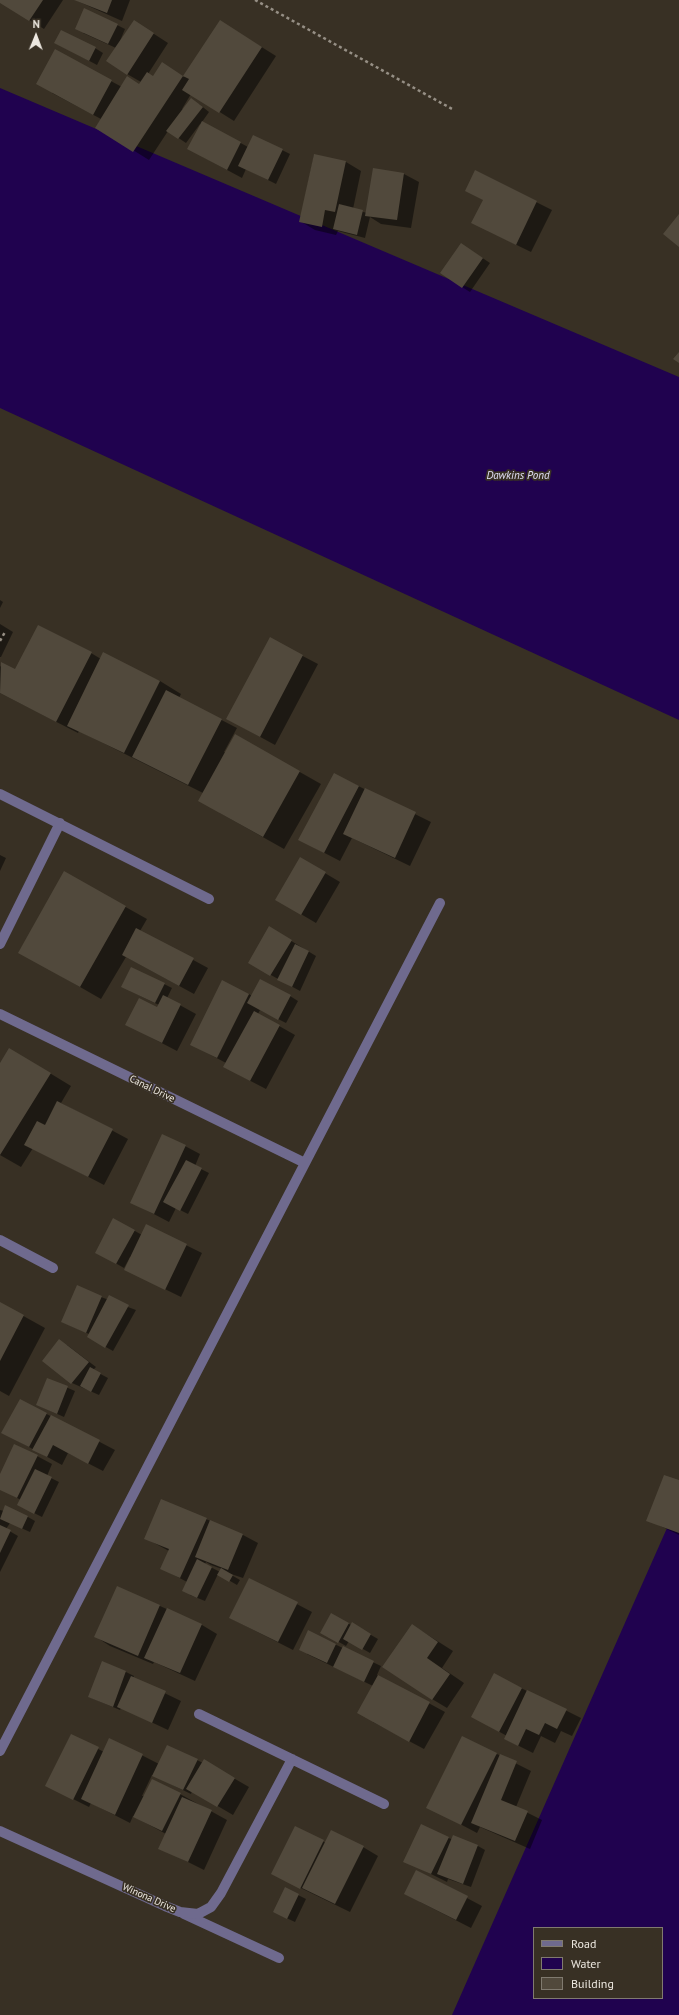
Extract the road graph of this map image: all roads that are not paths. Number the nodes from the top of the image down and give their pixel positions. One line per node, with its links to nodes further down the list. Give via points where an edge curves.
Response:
1 (0, 794): 2 (street)
2 (60, 823): 3 (street); 5 (street)
3 (209, 899)
4 (440, 903): 7 (street)
5 (0, 944)
6 (0, 1014): 7 (street, Canal Drive)
7 (305, 1164): 11 (street)
8 (0, 1240): 9 (street)
9 (54, 1268)
10 (199, 1714): 12 (street)
11 (0, 1751)
12 (292, 1759): 13 (street); 15 (street, Winona Drive, via 221,1893 211,1907 198,1914)
13 (384, 1804)
14 (0, 1831): 15 (street, Winona Drive)
15 (180, 1912): 16 (street)
16 (279, 1958)

